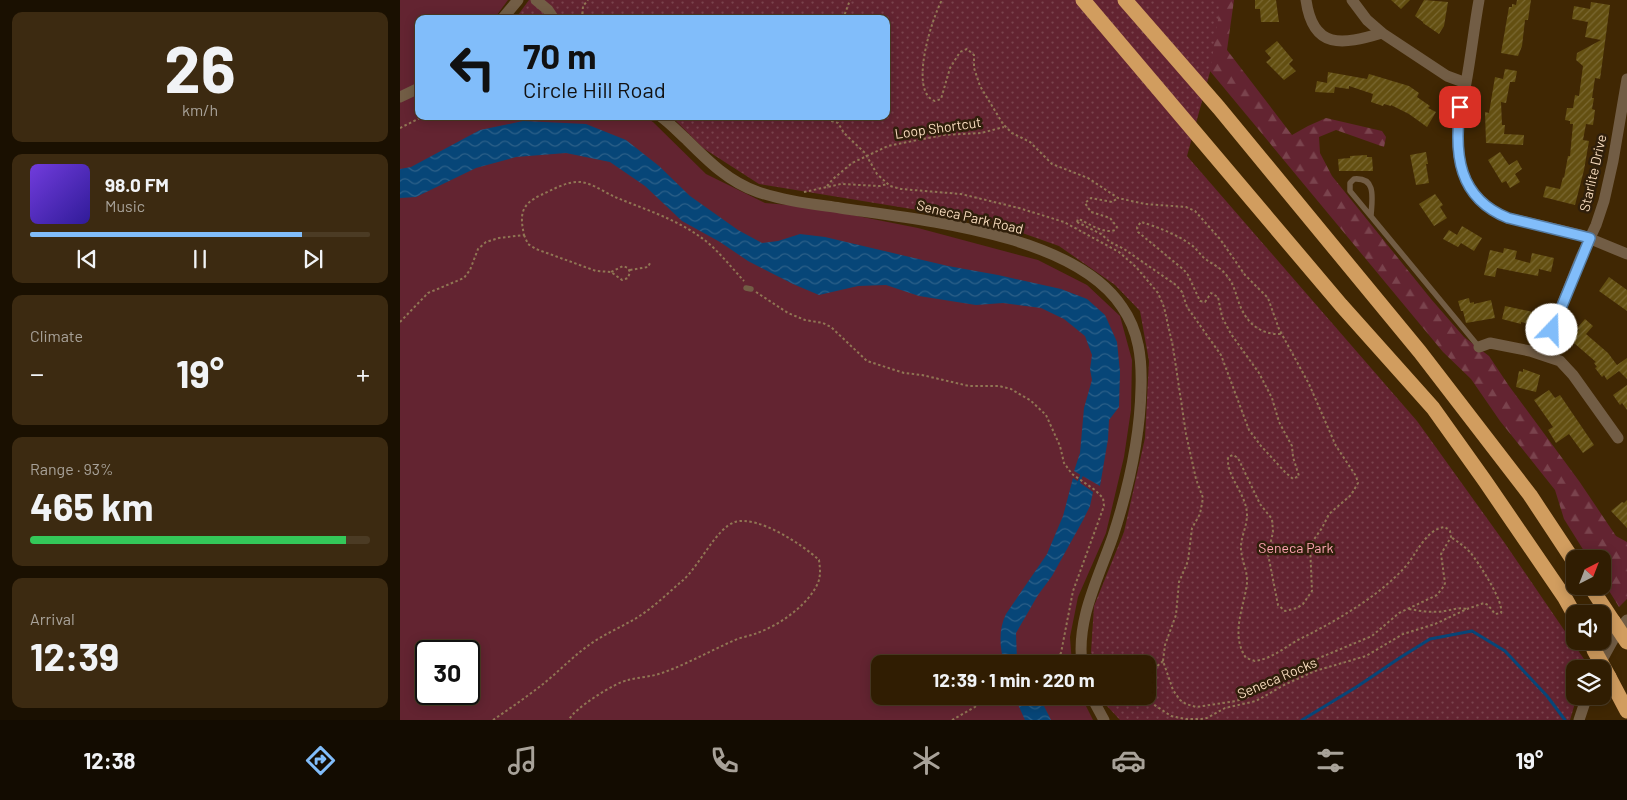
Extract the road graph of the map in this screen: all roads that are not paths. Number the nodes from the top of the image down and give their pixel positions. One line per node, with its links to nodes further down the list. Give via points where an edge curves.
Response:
1 (518, 0): 8 (street)
2 (536, 0): 9 (street)
3 (1084, 0): 24 (highway, via 1341,305 1433,408)
4 (1125, 0): 22 (highway, via 1219,108 1420,352 1530,495)
5 (1306, 0): 10 (street, via 1308,18 1323,37 1359,40)
6 (1352, 0): 10 (street)
7 (1479, 0): 12 (street)
8 (505, 15)
9 (551, 15)
10 (1382, 33): 12 (street, via 1447,76)
11 (1627, 79): 17 (street, Starlite Drive, via 1609,182)
12 (1466, 83): 17 (street, via 1458,121 1458,148 1461,168 1476,195 1490,209 1508,218)
13 (415, 90): 14 (street)
14 (400, 97)
15 (664, 120): 27 (street, Seneca Park Road, via 710,162 757,192 780,199 1003,237 1038,248 1090,274 1116,299 1131,322 1141,359 1138,424 1122,505 1084,619)
16 (1372, 216): 16 (lane, via 1350,191 1350,183 1354,179 1368,181 1372,190); 19 (lane)
17 (1590, 238): 18 (street); 20 (street, Starlite Drive)
18 (1627, 254)
19 (1479, 347): 20 (street, via 1490,344)
20 (1542, 355): 21 (street, via 1560,361 1569,370)
21 (1618, 438)
22 (1566, 550)
23 (1598, 595): 25 (highway)
24 (1569, 605)
25 (1620, 620): 26 (highway, bridge); 28 (street)
26 (1627, 642)
27 (1081, 655)
28 (1608, 660)
29 (1611, 686): 32 (highway)
30 (1096, 705): 34 (street)
31 (1584, 705): 33 (street)
32 (1627, 711)
33 (1579, 718)
34 (1104, 720)

